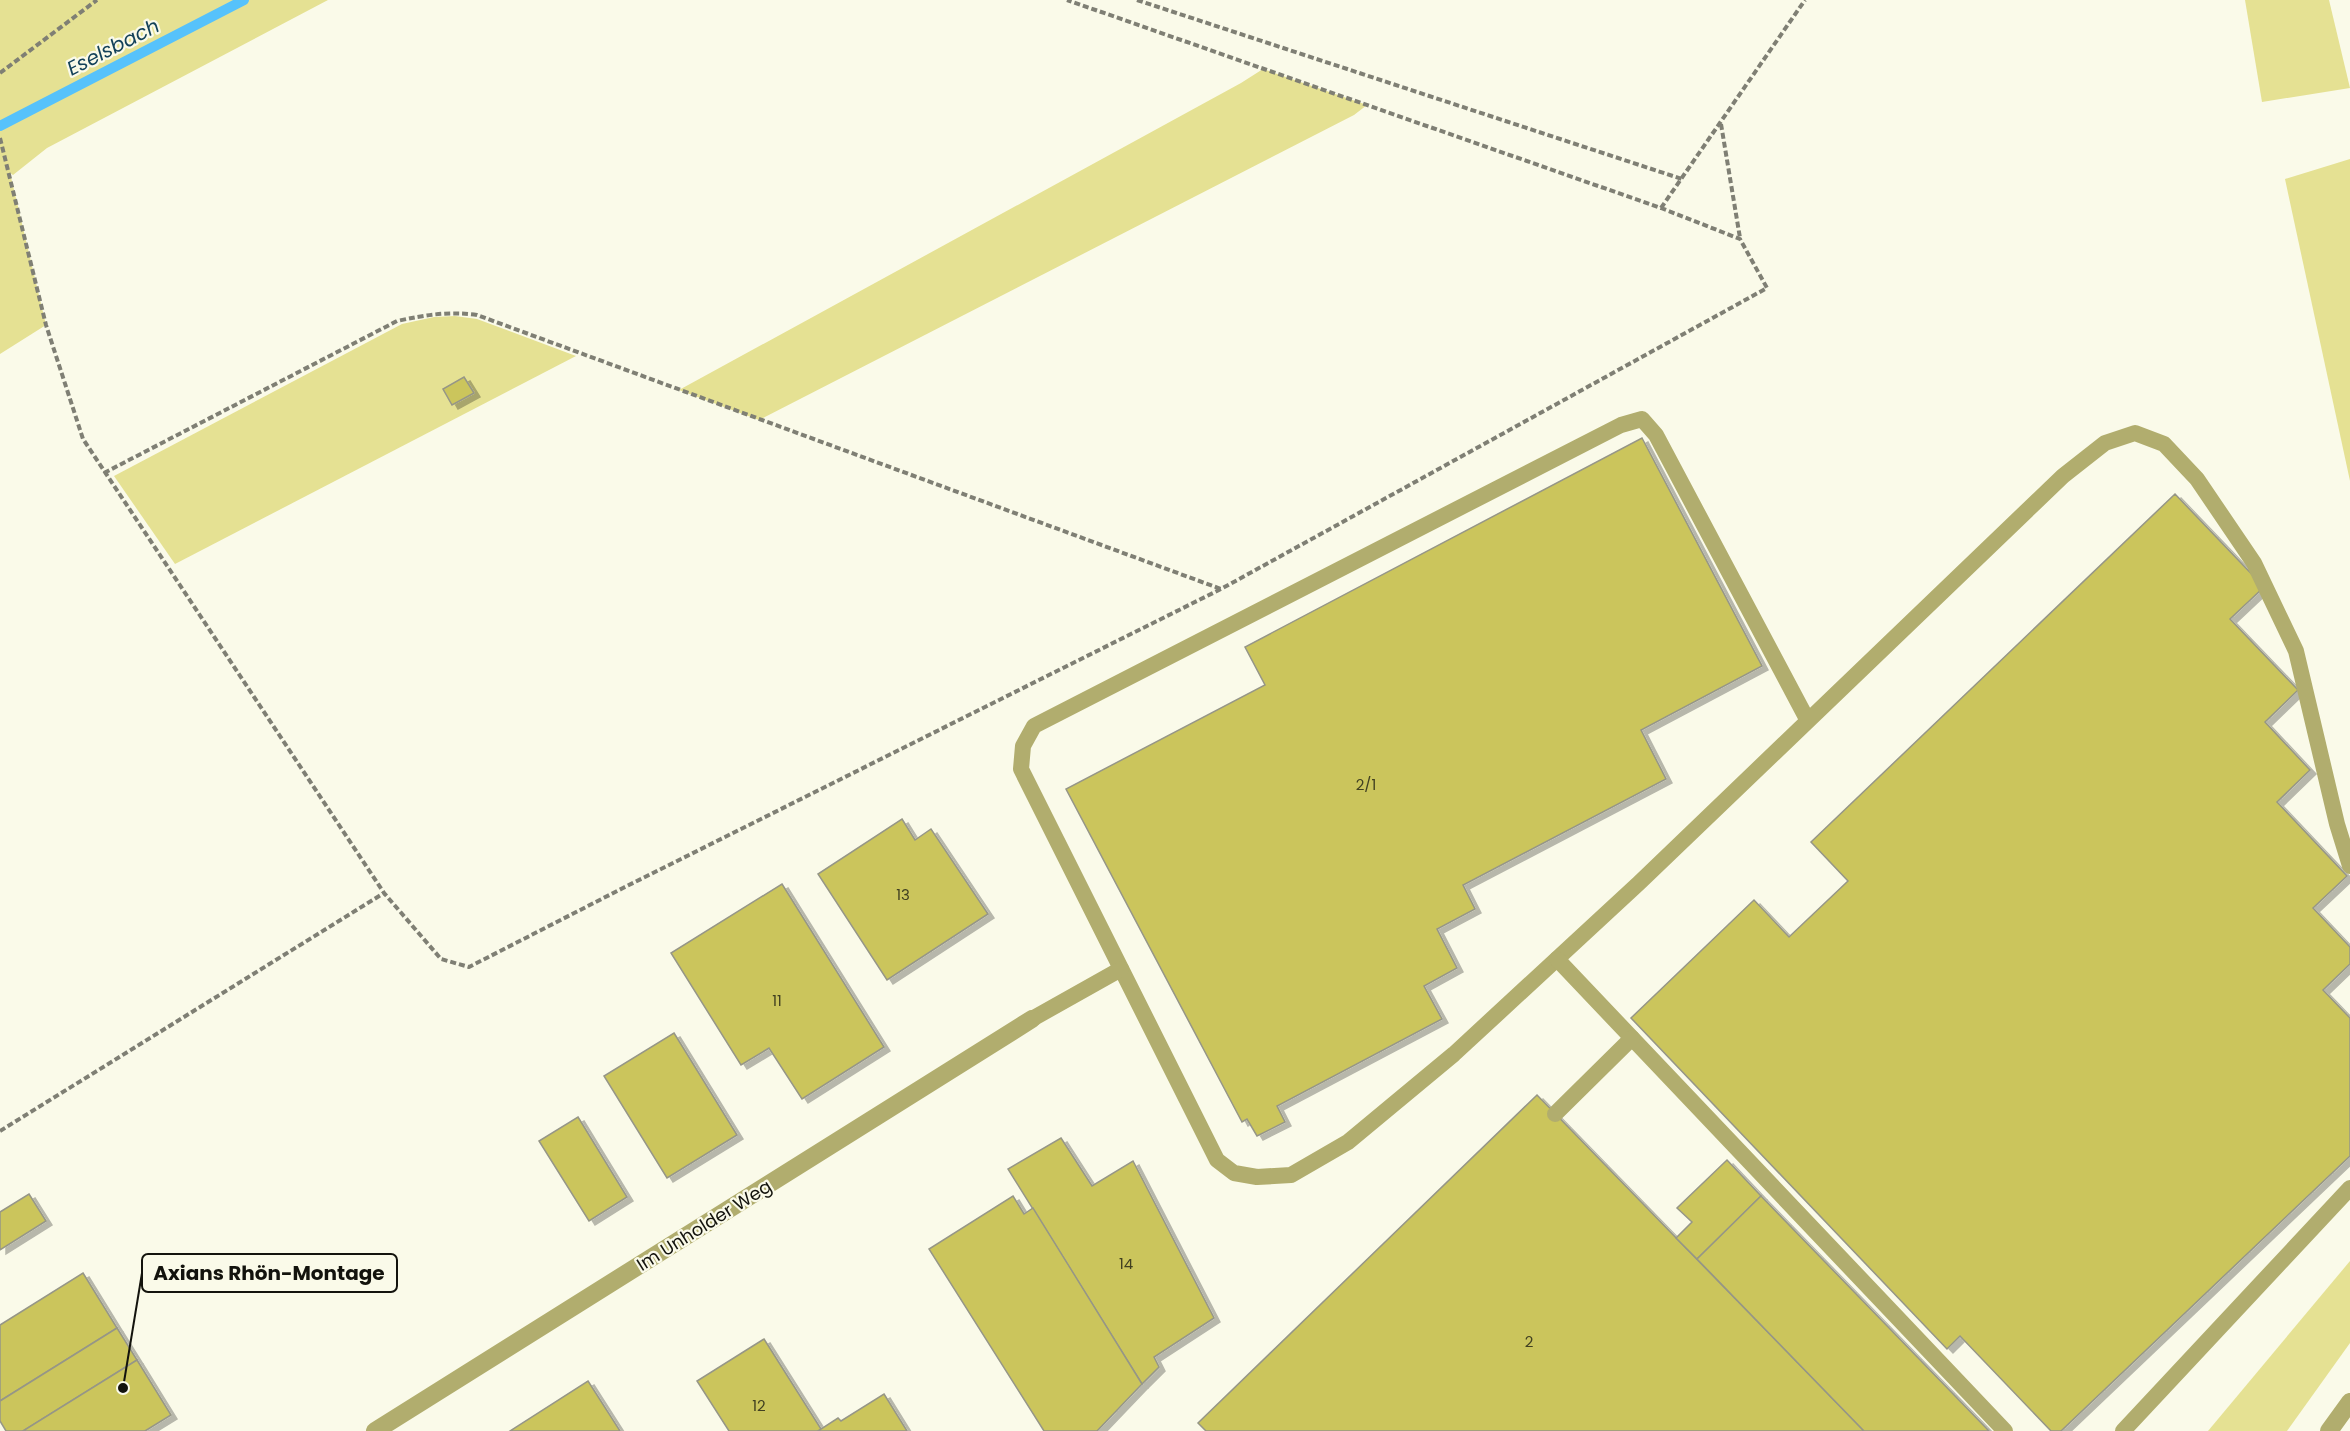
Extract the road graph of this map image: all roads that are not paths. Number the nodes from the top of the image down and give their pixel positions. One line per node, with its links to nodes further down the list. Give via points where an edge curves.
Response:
1 (1808, 721): 2 (lane, via 2064,476 2105,443 2135,433 2164,444 2197,479 2254,563 2296,651); 3 (lane); 4 (lane, via 1656,435 1642,419 1621,425 1034,726 1023,746 1021,769)
2 (2350, 866)
3 (1557, 959): 4 (lane, via 1454,1054 1348,1142 1291,1175 1257,1177 1234,1173 1217,1160); 6 (lane)
4 (1121, 969): 5 (lane)
5 (1032, 1019): 10 (street, Im Unholder Weg)
6 (1632, 1038): 7 (lane); 11 (lane)
7 (1556, 1114)
8 (2350, 1188): 12 (lane)
9 (2350, 1402): 13 (street)
10 (375, 1431)
11 (2005, 1431)
12 (2123, 1431)
13 (2329, 1431)

